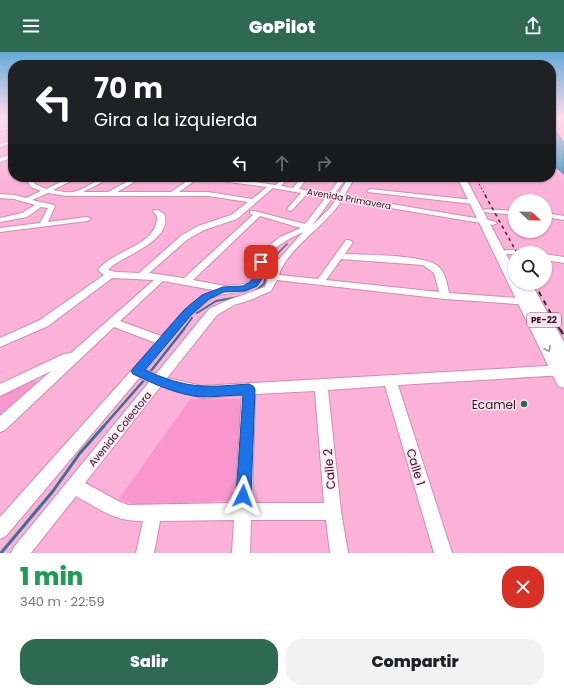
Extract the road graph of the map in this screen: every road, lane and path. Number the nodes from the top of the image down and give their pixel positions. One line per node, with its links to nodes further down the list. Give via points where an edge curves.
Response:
1 (6, 144): 2 (street)
2 (0, 146)
3 (29, 182): 17 (street)
4 (66, 182): 17 (street)
5 (99, 182): 20 (street)
6 (131, 182): 21 (street)
7 (190, 182): 22 (street)
8 (246, 182): 15 (street, Avenida Primavera)
9 (280, 182): 15 (street)
10 (301, 182): 16 (street)
11 (342, 182): 24 (street, Avenida Colectora)
12 (348, 182): 24 (street, Avenida Colectora)
13 (463, 182): 27 (highway, PE-22)
14 (470, 182): 39 (highway, PE-22)
15 (275, 187): 16 (street, Avenida Primavera); 26 (street)
16 (294, 190): 19 (street, Avenida Primavera)
17 (47, 191): 20 (street); 25 (street)
18 (370, 191): 27 (street)
19 (305, 192): 24 (street, Avenida Primavera); 29 (street)
20 (75, 194): 21 (street)
21 (109, 194): 22 (street)
22 (171, 195): 26 (street, via 208,194)
23 (0, 196): 25 (street)
24 (335, 197): 39 (street, Avenida Primavera); 43 (street, Avenida Colectora, via 333,210)
25 (26, 201): 28 (street)
26 (253, 201): 30 (street)
27 (473, 202): 39 (highway, PE-22)
28 (40, 205): 32 (street); 33 (street, via 52,206)
29 (290, 209)
30 (242, 210): 34 (street); 50 (street, via 227,220 193,231)
31 (156, 211): 49 (street, via 161,215 161,226 144,244 104,267 102,270)
32 (30, 212): 33 (street); 40 (street)
33 (49, 212): 41 (street)
34 (258, 214): 43 (street); 53 (street)
35 (508, 215): 39 (street, Avenida Primavera)
36 (552, 216): 37 (street)
37 (564, 218)
38 (87, 219): 41 (street)
39 (488, 219): 45 (highway, PE-22); 58 (highway, PE-22)
40 (0, 220)
41 (43, 225): 42 (street)
42 (0, 230)
43 (306, 231): 51 (street, Avenida Colectora, via 276,268); 55 (street, Avenida Colectora, via 280,241 266,254 261,262 259,277 254,284 245,288)
44 (349, 242): 46 (street)
45 (508, 252)
46 (339, 256): 54 (street); 57 (street, via 428,263 440,272)
47 (552, 258): 48 (street)
48 (564, 260)
49 (110, 275): 50 (street); 61 (street, via 44,323)
50 (142, 275): 52 (street)
51 (274, 277): 54 (street); 67 (street, Avenida Colectora, via 268,289 213,312)
52 (161, 278): 53 (street); 59 (street)
53 (187, 281): 55 (street)
54 (321, 282): 57 (street)
55 (223, 290): 60 (street, Avenida Colectora, via 206,297)
56 (526, 290): 58 (highway, PE-22)
57 (446, 296): 58 (street)
58 (529, 302): 63 (highway, PE-22); 65 (highway, PE-22, one-way to 65)
59 (113, 323): 60 (street); 62 (street)
60 (163, 341): 64 (street, Avenida Colectora)
61 (0, 343)
62 (77, 353): 70 (street); 71 (street)
63 (564, 357)
64 (137, 371): 67 (street); 76 (street, Avenida Colectora)
65 (562, 374): 66 (street)
66 (390, 380): 68 (street); 81 (street, Calle 1)
67 (158, 381): 69 (street, via 202,392); 72 (street, Avenida Colectora)
68 (321, 386): 69 (street); 73 (street, Calle 2)
69 (249, 389): 74 (street)
70 (0, 390)
71 (0, 425)
72 (74, 486): 75 (street, via 128,513); 77 (street, Avenida Colectora)
73 (333, 510): 74 (street); 80 (street, Calle 2)
74 (242, 512): 75 (street); 79 (street)
75 (153, 513): 78 (street)
76 (0, 530)
77 (20, 553)
78 (145, 553)
79 (241, 553)
80 (339, 553)
81 (443, 553)

